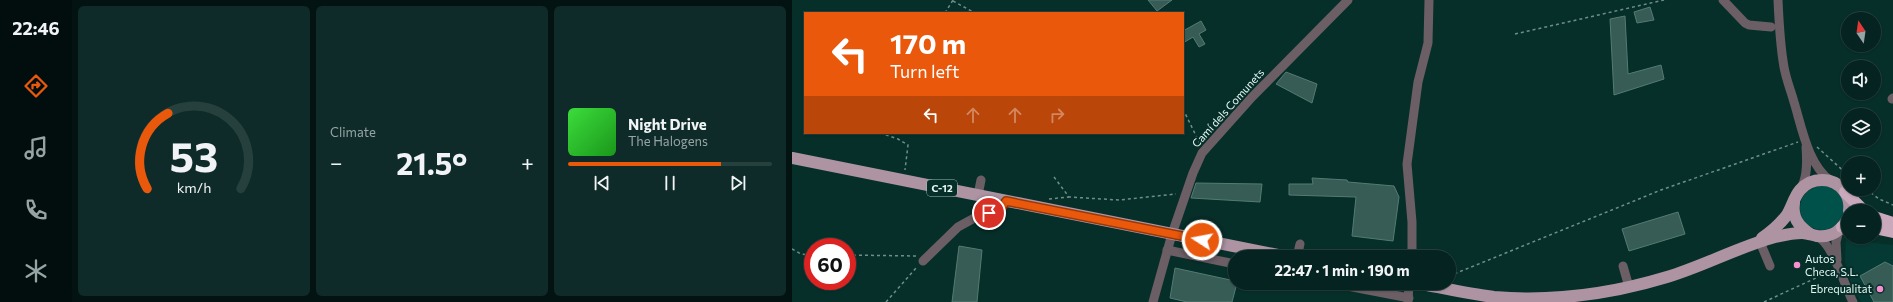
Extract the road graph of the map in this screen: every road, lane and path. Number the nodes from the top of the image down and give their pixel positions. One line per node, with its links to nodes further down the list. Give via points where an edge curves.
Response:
1 (1348, 0): 14 (street, Camí dels Comunets, via 1252,97)
2 (1429, 0): 45 (street, via 1428,43 1418,82 1407,164)
3 (1664, 0): 10 (path)
4 (1722, 0): 9 (street, via 1745,23)
5 (1778, 0): 13 (street, via 1784,68)
6 (953, 1): 7 (path); 8 (path)
7 (947, 12)
8 (972, 12)
9 (1771, 27)
10 (1514, 34)
11 (1184, 111): 14 (path)
12 (882, 134): 18 (path, via 908,145)
13 (1804, 137): 16 (path); 20 (street, via 1826,178); 22 (street, via 1807,161 1805,179); 53 (path, via 1661,190)
14 (1204, 151): 23 (street, Camí dels Comunets)
15 (792, 158): 18 (main road, C-12)
16 (1841, 169)
17 (1054, 177): 23 (path, via 1069,197 1119,200)
18 (902, 180): 24 (main road, C-12)
19 (981, 180): 24 (street)
20 (1833, 182): 21 (main road); 22 (main road, via 1814,181)
21 (1841, 189)
22 (1800, 190): 28 (main road)
23 (1186, 193): 36 (street, Camí dels Comunets)
24 (978, 195): 27 (main road, C-12)
25 (1849, 196): 29 (highway)
26 (1875, 196): 30 (path)
27 (1006, 201): 36 (main road, C-12); 48 (street, via 1000,210 978,216 958,227)
28 (1794, 203): 38 (main road, via 1797,222); 39 (main road, via 1778,224)
29 (1857, 204)
30 (1893, 205)
31 (1881, 219): 32 (highway)
32 (1893, 223)
33 (1841, 228): 38 (main road, via 1826,236)
34 (1881, 229): 35 (highway)
35 (1893, 232)
36 (1172, 234): 42 (street, Camí dels Comunets); 43 (main road, C-12)
37 (1841, 234): 54 (street, via 1836,248)
38 (1813, 235): 39 (main road, via 1797,233); 52 (street, via 1821,237 1828,246)
39 (1756, 243): 51 (street); 55 (main road, via 1681,272)
40 (1300, 244): 44 (street)
41 (792, 249): 46 (path)
42 (1167, 250): 49 (street); 61 (street, Camí dels Comunets)
43 (1253, 250)
44 (1299, 250)
45 (1412, 250)
46 (804, 254)
47 (856, 255): 48 (path, via 916,255)
48 (923, 261): 60 (path)
49 (1228, 263)
50 (1623, 266): 55 (street)
51 (1770, 266)
52 (1838, 268): 54 (street); 62 (path)
53 (1456, 273)
54 (1842, 277): 63 (street)
55 (1629, 287): 58 (main road, via 1585,296 1536,299)
56 (1363, 290): 59 (street)
57 (1409, 290): 59 (street)
58 (1456, 290)
59 (1408, 300)
60 (886, 302)
61 (1154, 302)
62 (1764, 302)
63 (1853, 302)

